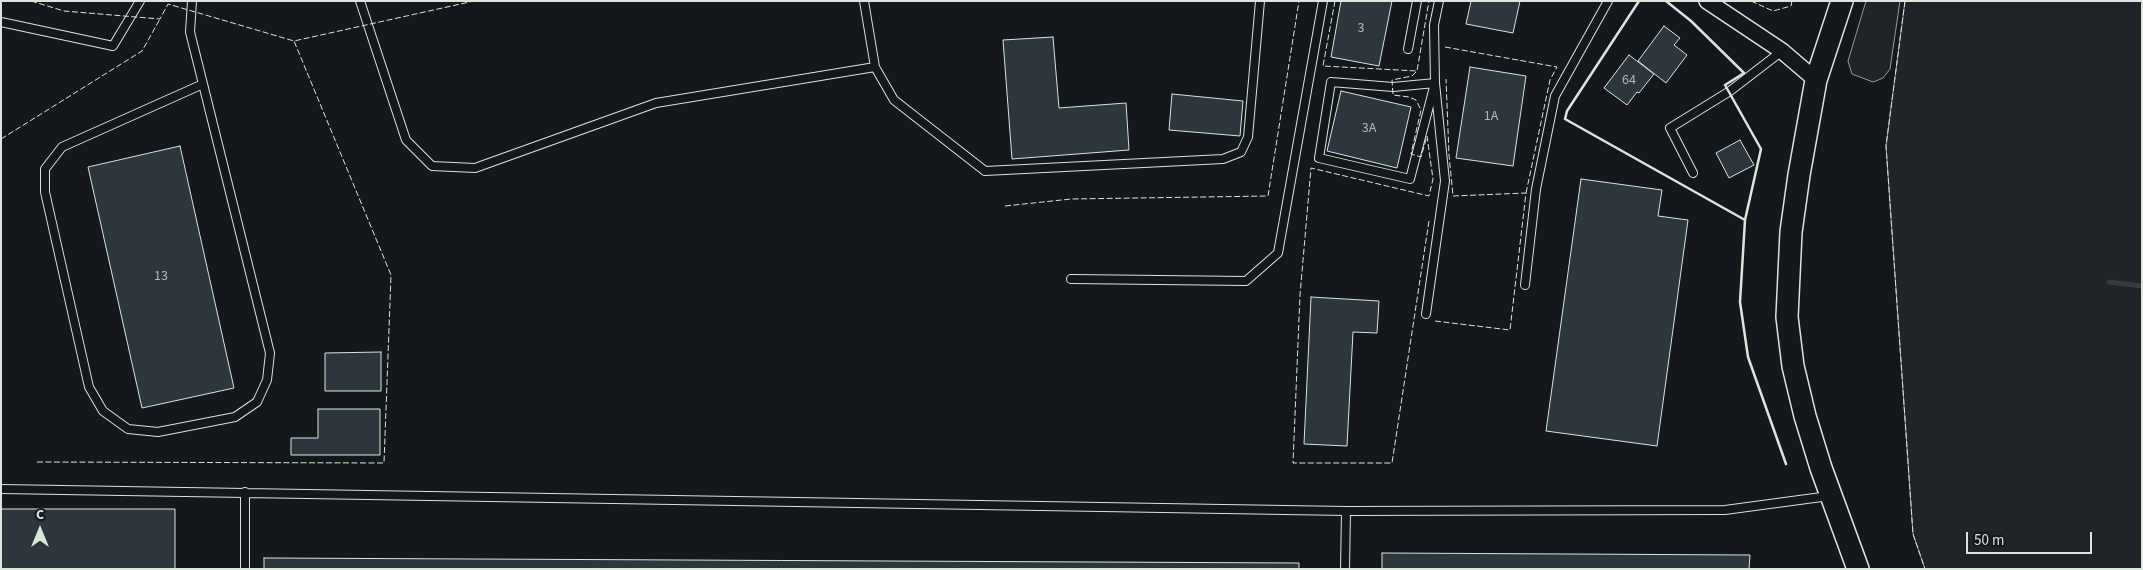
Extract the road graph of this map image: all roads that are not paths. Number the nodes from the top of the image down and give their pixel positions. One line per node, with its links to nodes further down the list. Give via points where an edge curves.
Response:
1 (140, 1): 12 (lane, via 113,46)
2 (192, 1): 17 (lane, via 190,32)
3 (360, 1): 15 (lane, via 406,140 432,166 475,168 656,103)
4 (864, 1): 15 (lane)
5 (1260, 1): 15 (lane, via 1248,138 1241,152 1222,158 986,171 894,100)
6 (1323, 1): 20 (lane, via 1278,253 1246,281)
7 (1417, 1): 13 (lane)
8 (1439, 1): 18 (lane, via 1434,25)
9 (1608, 1): 21 (lane, via 1555,96 1536,189)
10 (1707, 1): 14 (street)
11 (1842, 1): 16 (main road)
12 (1, 22)
13 (1408, 49)
14 (1782, 51): 16 (street); 19 (lane, via 1730,91 1670,128)
15 (875, 67)
16 (1816, 80): 25 (main road, via 1791,232 1787,317 1805,416)
17 (203, 84): 17 (lane, via 270,353 267,380 257,402 235,417 158,432 128,429 103,411 89,387 45,192 45,169 62,147)
18 (1435, 84): 18 (lane, via 1393,87 1331,82 1319,158 1410,179); 22 (lane, via 1444,181)
19 (1693, 173)
20 (1072, 279)
21 (1524, 285)
22 (1426, 314)
23 (1, 489): 24 (lane)
24 (245, 492): 26 (lane); 27 (lane)
25 (1831, 496): 26 (lane, via 1725,510); 29 (main road)
26 (1346, 511): 28 (lane)
27 (245, 569)
28 (1345, 569)
29 (1858, 569)

